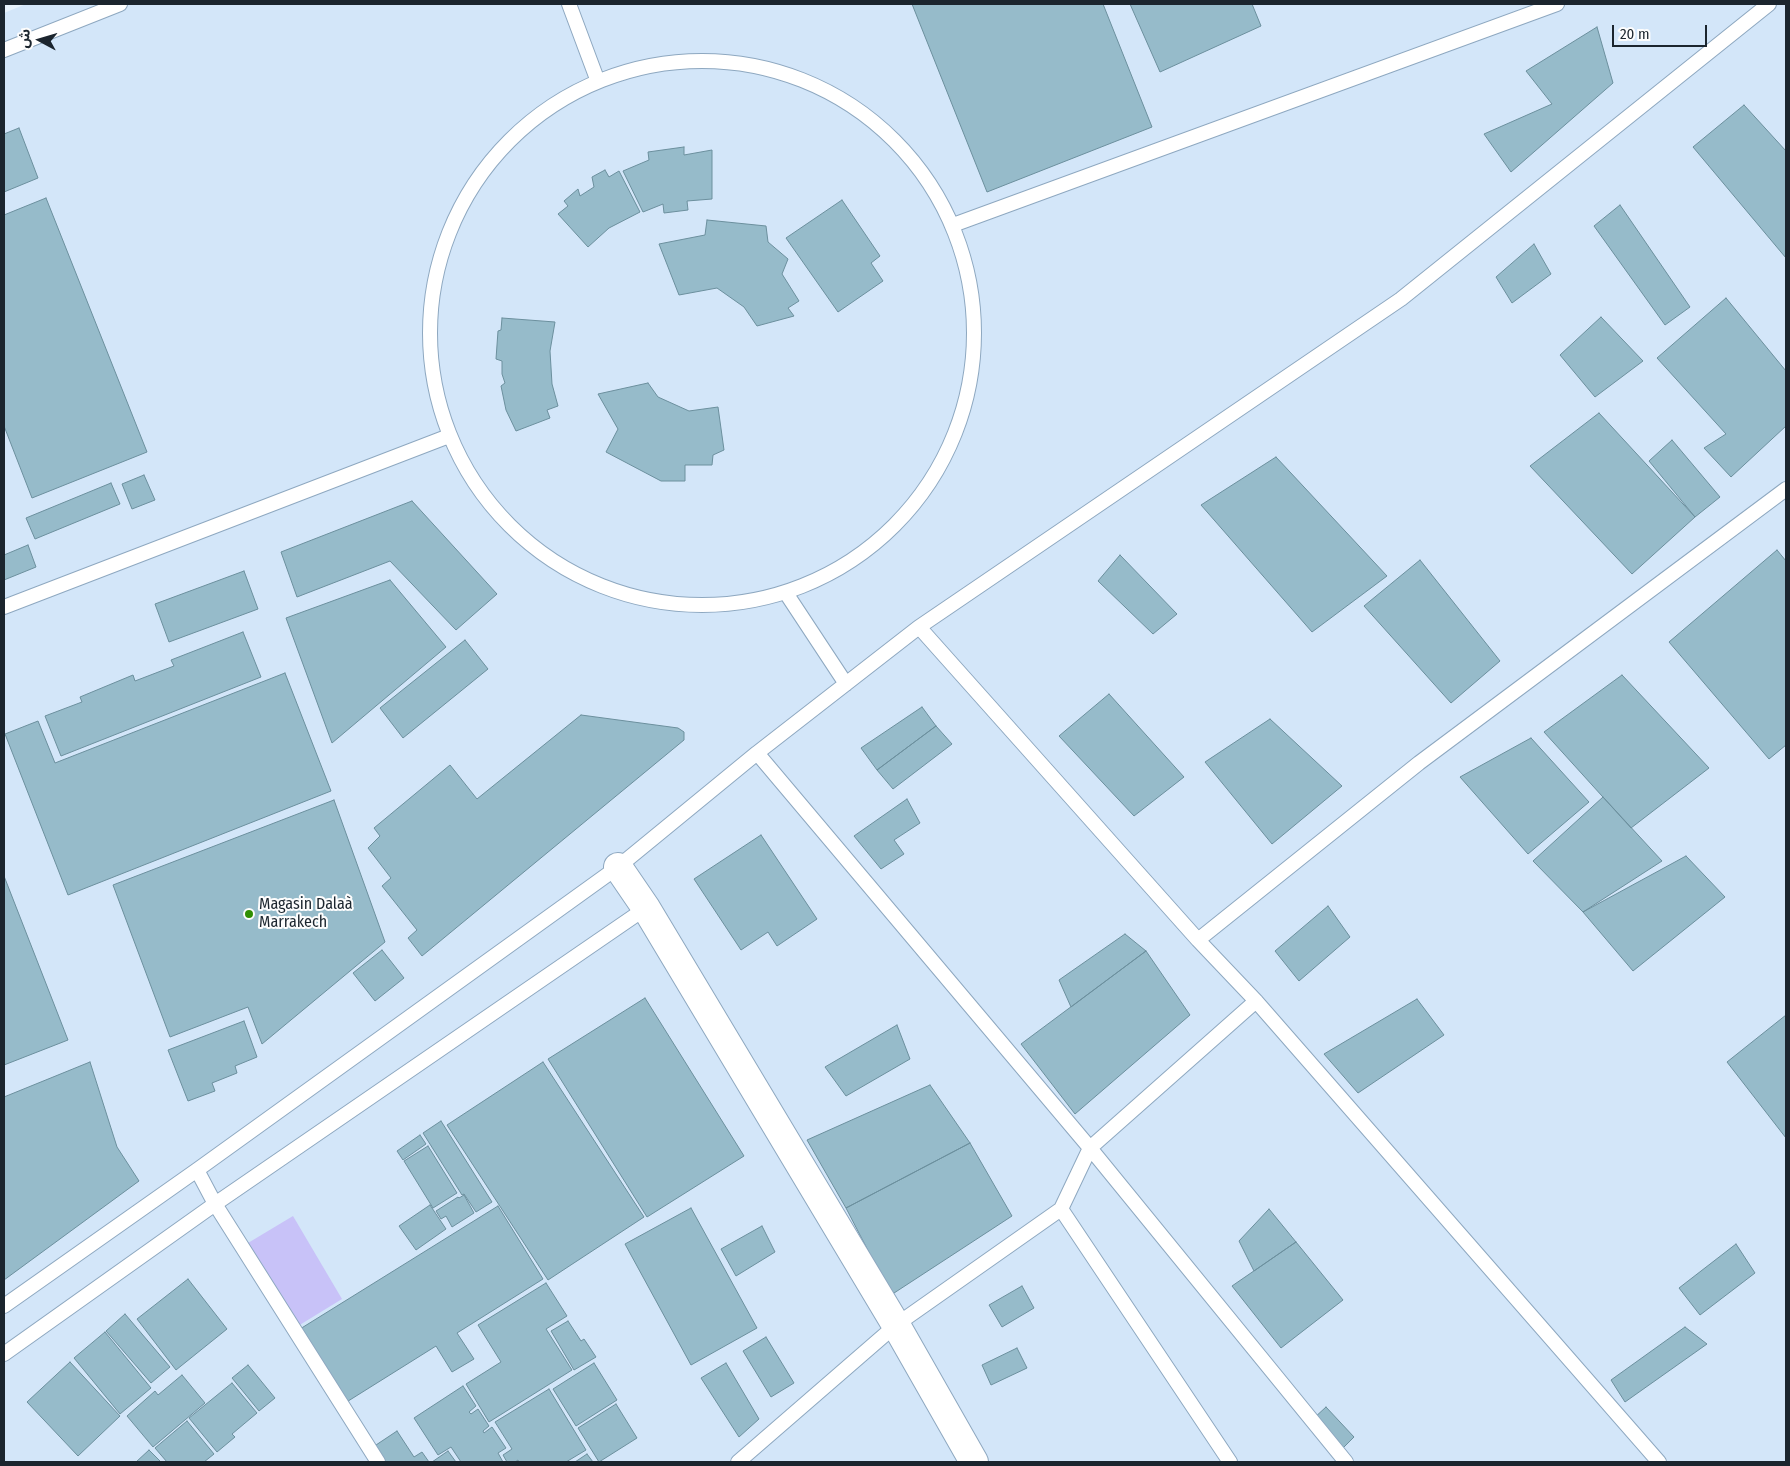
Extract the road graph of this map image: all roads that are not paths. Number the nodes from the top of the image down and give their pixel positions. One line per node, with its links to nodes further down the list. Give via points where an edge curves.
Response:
1 (120, 4): 5 (lane)
2 (569, 4): 6 (lane)
3 (1557, 4): 7 (lane)
4 (1768, 4): 12 (lane, via 1401,300)
5 (4, 50)
6 (597, 80): 7 (lane, via 680,59 764,66 826,90 843,98 908,153); 8 (lane, via 525,124 469,189 437,268 430,353)
7 (953, 225): 10 (lane, via 973,298 972,374 950,446 904,516 854,560)
8 (449, 436): 10 (lane, via 491,507 551,562 625,596 706,607); 11 (lane)
9 (1786, 489): 17 (lane, via 1419,763)
10 (786, 593): 13 (lane)
11 (4, 607)
12 (919, 627): 13 (lane); 17 (lane)
13 (846, 684): 14 (lane)
14 (757, 753): 15 (lane); 19 (lane)
15 (618, 867): 16 (street); 20 (lane)
16 (646, 908): 21 (lane); 24 (street)
17 (1198, 940): 18 (lane)
18 (1256, 1001): 19 (lane); 31 (lane)
19 (1090, 1148): 22 (lane); 30 (lane)
20 (197, 1170): 21 (lane); 23 (lane)
21 (215, 1204): 25 (lane); 26 (lane)
22 (1061, 1209): 24 (lane); 29 (lane)
23 (4, 1306)
24 (896, 1324): 27 (lane); 28 (street)
25 (4, 1354)
26 (378, 1462)
27 (738, 1462)
28 (974, 1462)
29 (1230, 1462)
30 (1346, 1462)
31 (1658, 1462)

